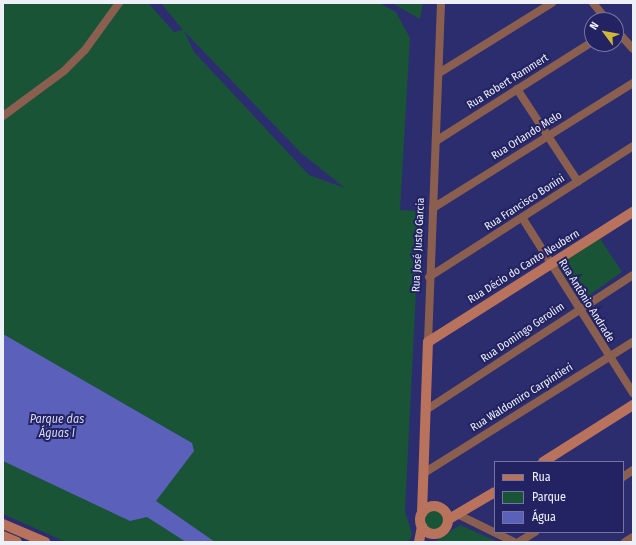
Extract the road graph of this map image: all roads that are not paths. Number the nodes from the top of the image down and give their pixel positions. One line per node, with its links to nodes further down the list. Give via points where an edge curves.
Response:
1 (119, 3): 12 (street, via 85,50 64,71)
2 (552, 3): 9 (street)
3 (593, 3): 5 (street)
4 (442, 4): 9 (street, Rua José Justo Garcia)
5 (600, 12)
6 (624, 39): 8 (street)
7 (584, 47): 11 (street, Rua Robert Rammert)
8 (633, 50)
9 (439, 73): 14 (street, Rua José Justo Garcia)
10 (633, 83): 13 (street, Rua Orlando Melo)
11 (517, 89): 13 (street); 14 (street, Rua Robert Rammert)
12 (3, 116)
13 (548, 136): 16 (street); 17 (street, Rua Orlando Melo)
14 (436, 141): 17 (street, Rua José Justo Garcia)
15 (633, 146): 16 (street, Rua Francisco Bonini)
16 (578, 182): 19 (street, Rua Francisco Bonini)
17 (434, 208): 22 (street, Rua José Justo Garcia)
18 (633, 212): 20 (street, Rua Décio do Canto Neubern)
19 (523, 219): 20 (street, Rua Antônio Andrade); 22 (street, Rua Francisco Bonini)
20 (551, 266): 23 (street, Rua Antônio Andrade); 24 (street, Rua Décio do Canto Neubern)
21 (633, 275): 23 (street, Rua Domingo Gerolim)
22 (429, 278): 24 (street, Rua José Justo Garcia)
23 (578, 310): 26 (street, Rua Antônio Andrade); 29 (street, Rua Domingo Gerolim)
24 (428, 342): 29 (street, Rua José Justo Garcia)
25 (633, 342): 26 (street, Rua Waldomiro Carpintieri)
26 (609, 357): 27 (street, Rua Antônio Andrade); 32 (street, Rua Waldomiro Carpintieri)
27 (633, 393)
28 (633, 405): 30 (street)
29 (426, 410): 32 (street, Rua José Justo Garcia)
30 (545, 461)
31 (633, 470): 33 (street)
32 (424, 473): 34 (street, Rua José Justo Garcia)
33 (624, 476)
34 (422, 489): 36 (street); 37 (street, Rua José Justo Garcia)
35 (494, 493): 38 (street)
36 (433, 506): 37 (street); 39 (street, via 442,508)
37 (422, 513): 41 (street)
38 (459, 515): 39 (street); 42 (street)
39 (449, 519): 45 (street, via 446,527)
40 (3, 524): 49 (street)
41 (422, 526): 45 (street); 50 (street)
42 (494, 532)
43 (496, 533): 52 (street)
44 (533, 533): 53 (street)
45 (436, 534): 51 (street)
46 (3, 536): 48 (street)
47 (633, 537): 54 (street)
48 (17, 542)
49 (45, 542)
50 (419, 542)
51 (423, 542)
52 (514, 542)
53 (519, 542)
54 (625, 542)

